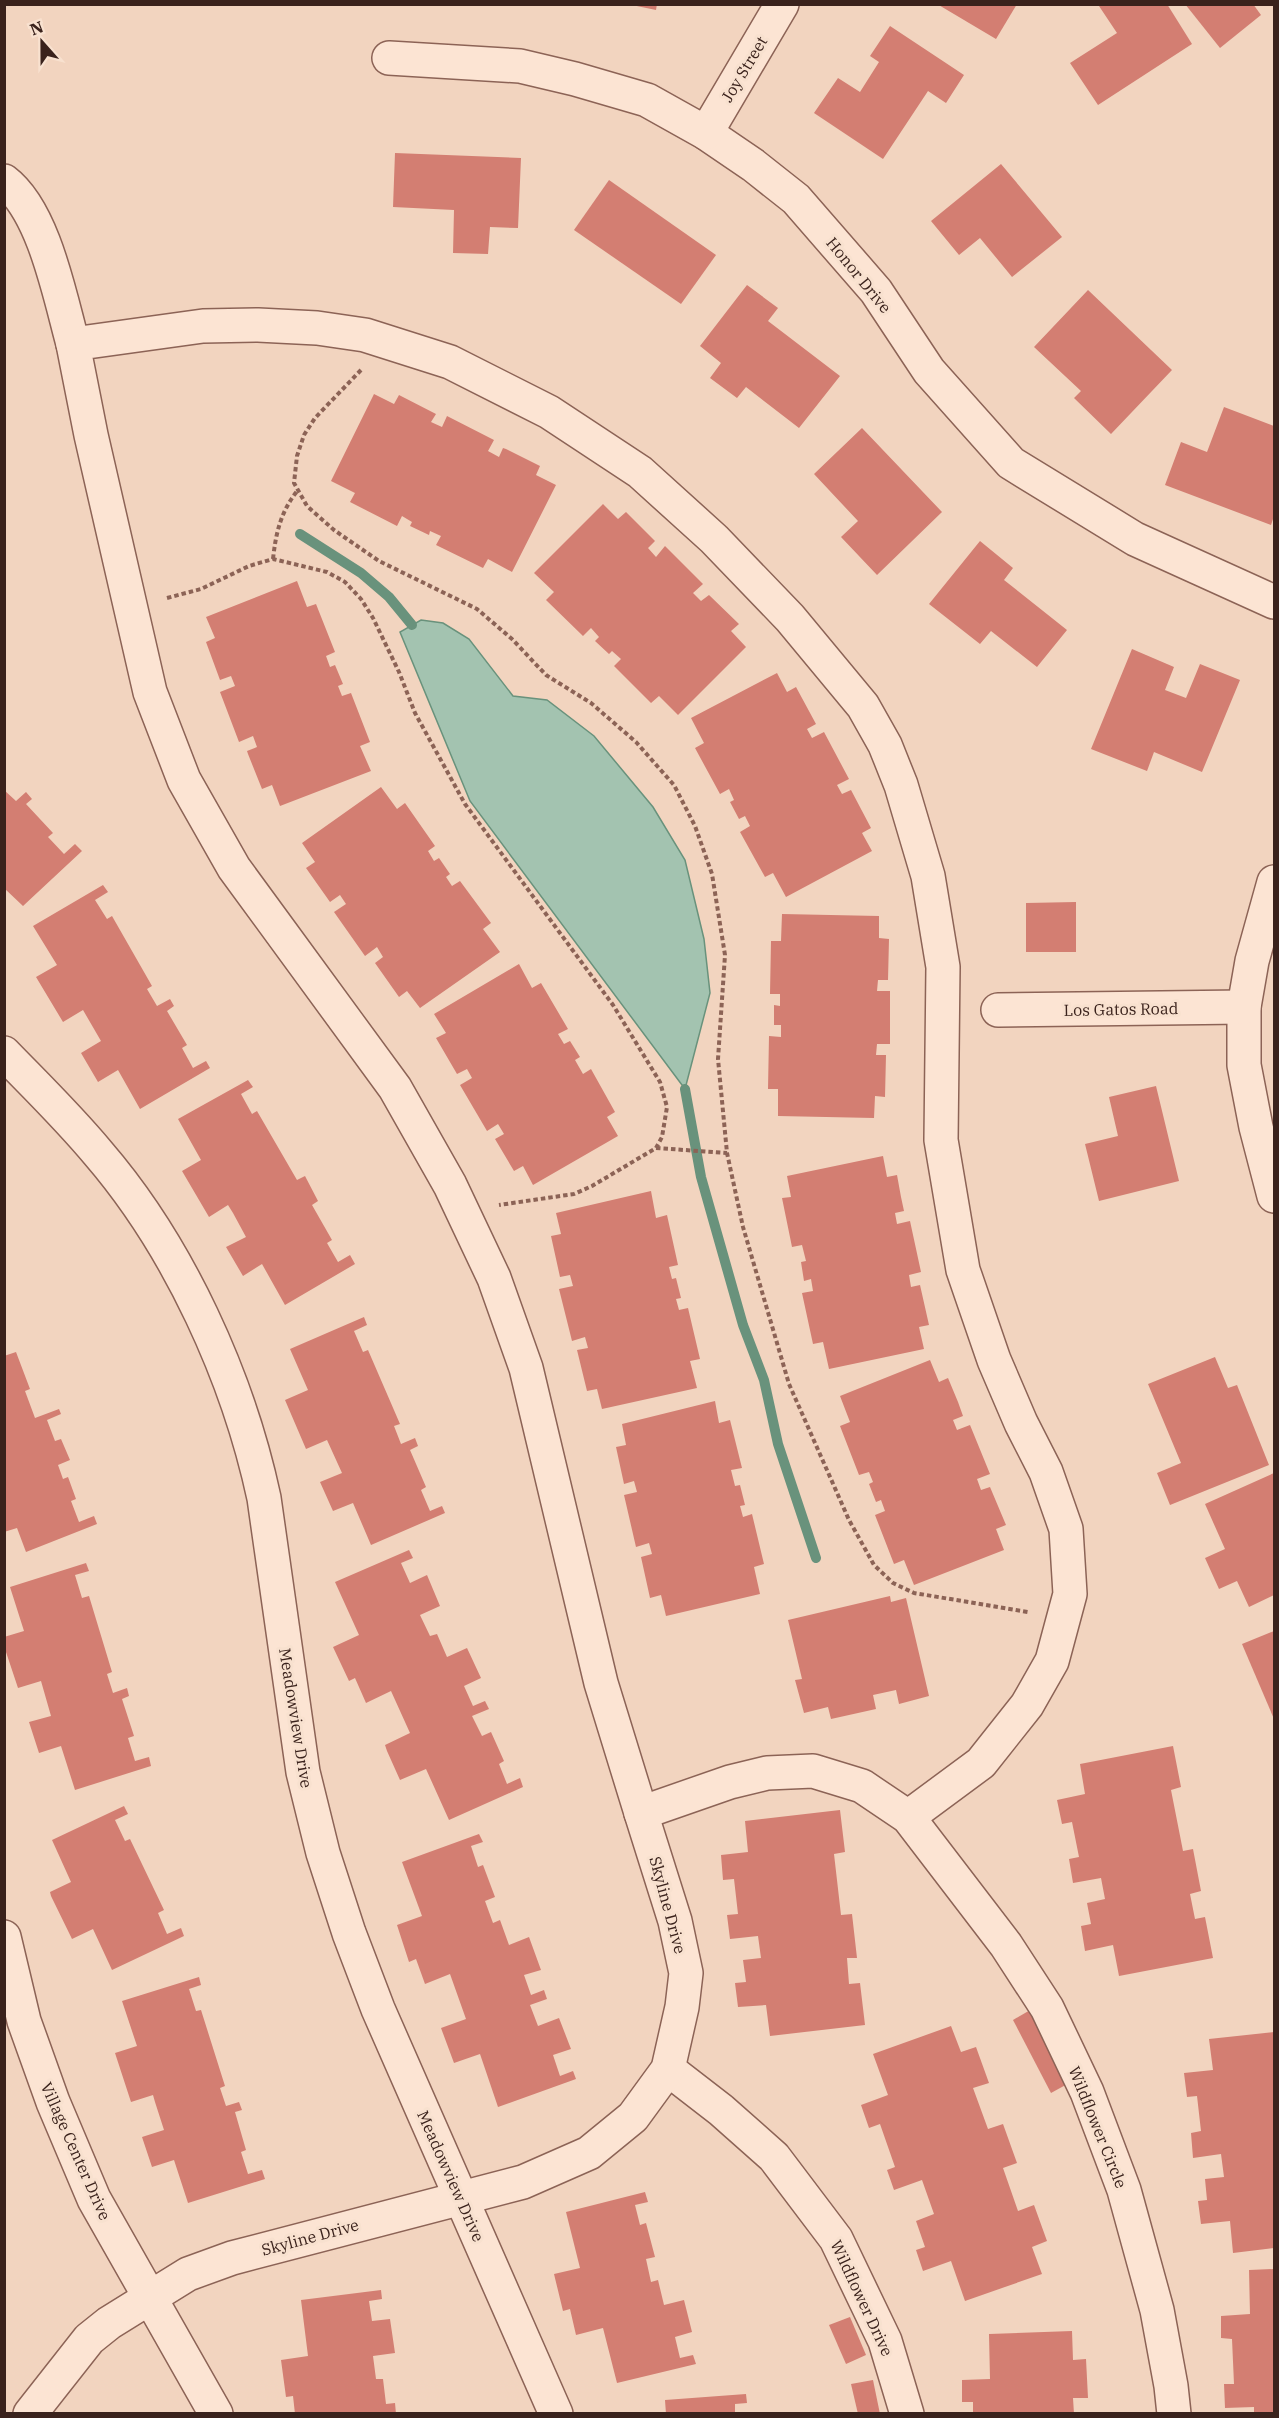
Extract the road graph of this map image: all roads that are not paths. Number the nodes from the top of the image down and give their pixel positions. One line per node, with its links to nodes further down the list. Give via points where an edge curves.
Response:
1 (782, 4): 3 (street, Joy Street)
2 (389, 58): 3 (street, Honor Drive, via 520,66 575,79 647,100)
3 (706, 133): 6 (street, Honor Drive, via 796,199 876,291 929,371 1011,463 1135,539)
4 (4, 181): 5 (street, via 26,205 36,225)
5 (73, 344): 12 (street, Skyline Drive, via 150,692 184,780 234,868 395,1088 450,1185 494,1278 526,1368 601,1683); 13 (street, via 203,326 258,325 317,328 388,342 450,362 549,412 640,472 714,539 790,618 863,706 901,785 928,876 943,967 941,1140 963,1270 994,1360 1046,1472 1066,1529 1070,1594 1052,1660 1027,1705 981,1763)
6 (1275, 602)
7 (1275, 882): 8 (street, via 1252,961)
8 (1244, 1007): 9 (street, Los Gatos Road); 11 (street, via 1244,1065)
9 (998, 1010)
10 (4, 1053): 16 (street, Meadowview Drive, via 99,1154 150,1223 180,1275 227,1374 264,1498 303,1772 323,1853 378,2009)
11 (1275, 1196)
12 (641, 1813): 13 (street, via 767,1773 813,1772 862,1786); 15 (street, Skyline Drive, via 675,1921 686,1973)
13 (908, 1817): 22 (street, Wildflower Circle, via 1006,1945 1047,2008 1087,2092 1124,2190 1157,2310)
14 (4, 1937): 17 (street, Village Center Drive, via 24,2021 53,2102 94,2199)
15 (668, 2069): 16 (street, Skyline Drive, via 633,2117 589,2153 523,2182); 21 (street, Wildflower Drive, via 774,2157 836,2240 885,2341)
16 (460, 2198): 17 (street, Skyline Drive, via 232,2258 188,2274); 20 (street, Meadowview Drive)
17 (150, 2296): 18 (street, Skyline Drive, via 89,2339); 19 (street, Village Center Drive)
18 (30, 2414)
19 (216, 2414)
20 (556, 2414)
21 (907, 2414)
22 (1174, 2414)

